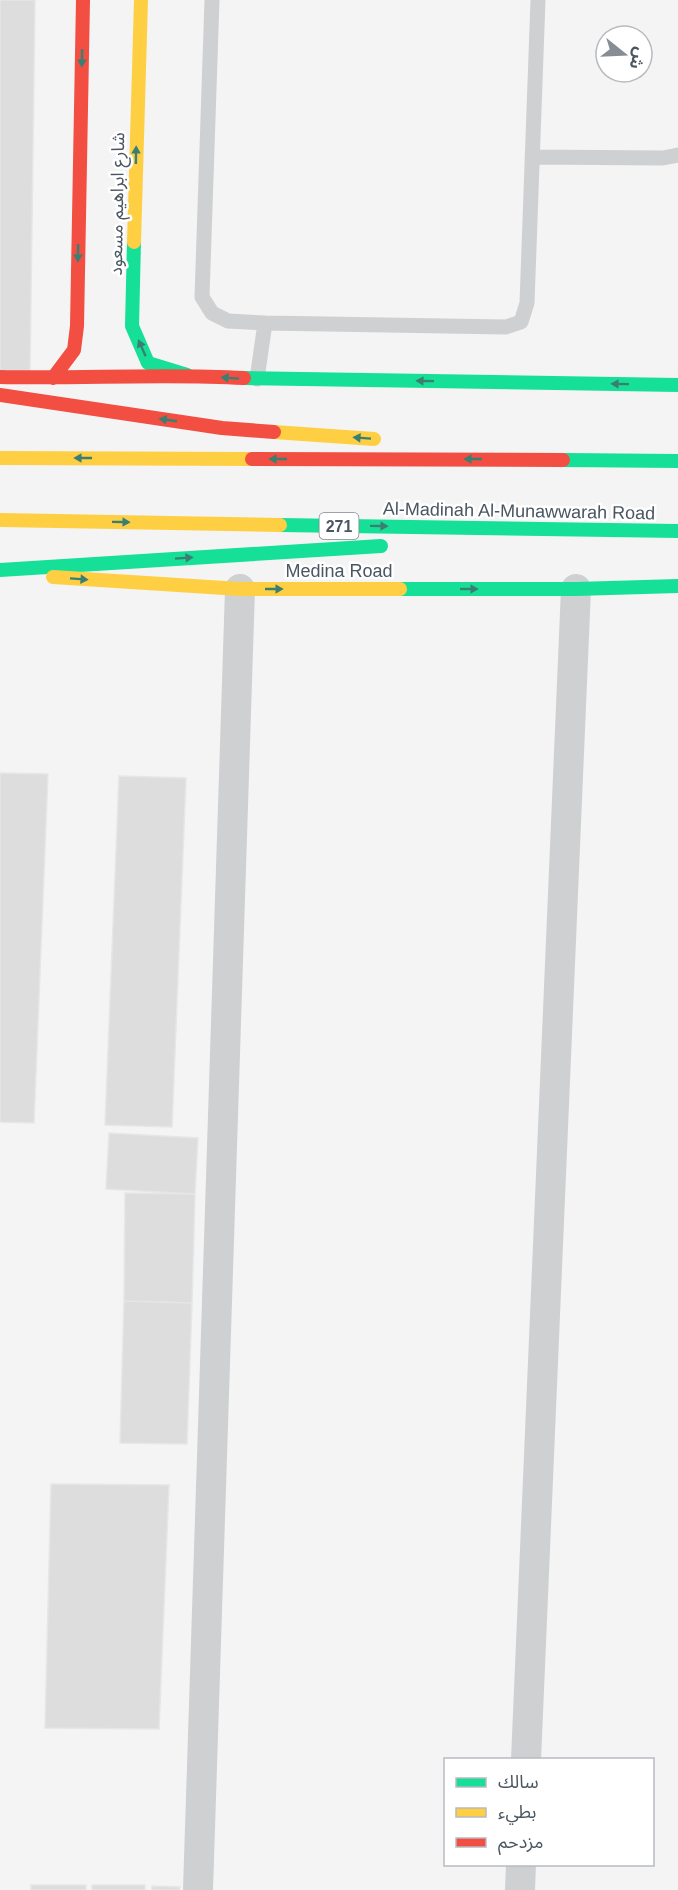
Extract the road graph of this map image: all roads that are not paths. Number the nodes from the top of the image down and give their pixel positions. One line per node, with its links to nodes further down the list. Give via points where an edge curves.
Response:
1 (82, 0): 10 (main road, شارع ابراهيم مسعود, one-way to 10, via 77,326 74,350)
2 (141, 0): 8 (main road, شارع ابراهيم مسعود, one-way to 2, via 148,363 132,326)
3 (212, 0): 7 (lane, via 202,297 212,313 228,321)
4 (538, 0): 6 (lane)
5 (678, 155): 6 (lane)
6 (532, 157): 7 (lane, via 527,303 521,322 506,327)
7 (265, 324): 11 (lane)
8 (189, 375): 10 (main road); 11 (main road, one-way to 8)
9 (0, 377): 10 (main road)
10 (53, 378)
11 (257, 379): 12 (main road, one-way to 11)
12 (678, 385)
13 (0, 395): 14 (main road, one-way to 13, via 222,428)
14 (388, 440)
15 (472, 446): 17 (main road)
16 (0, 458): 17 (main road, one-way to 16)
17 (651, 460): 18 (main road)
18 (678, 461)
19 (0, 520): 20 (main road, Al-Madinah Al-Munawwarah Road / 271, one-way to 20)
20 (637, 530): 21 (main road, Al-Madinah Al-Munawwarah Road / 271); 22 (main road)
21 (678, 531)
22 (460, 541)
23 (389, 546): 24 (main road, one-way to 23)
24 (0, 572): 26 (main road, Medina Road, one-way to 26)
25 (678, 586): 27 (main road, Medina Road)
26 (240, 589): 27 (main road, Medina Road, one-way to 27); 30 (street)
27 (576, 589): 28 (street)
28 (526, 1758)
29 (521, 1866): 31 (street)
30 (198, 1890)
31 (520, 1890)

